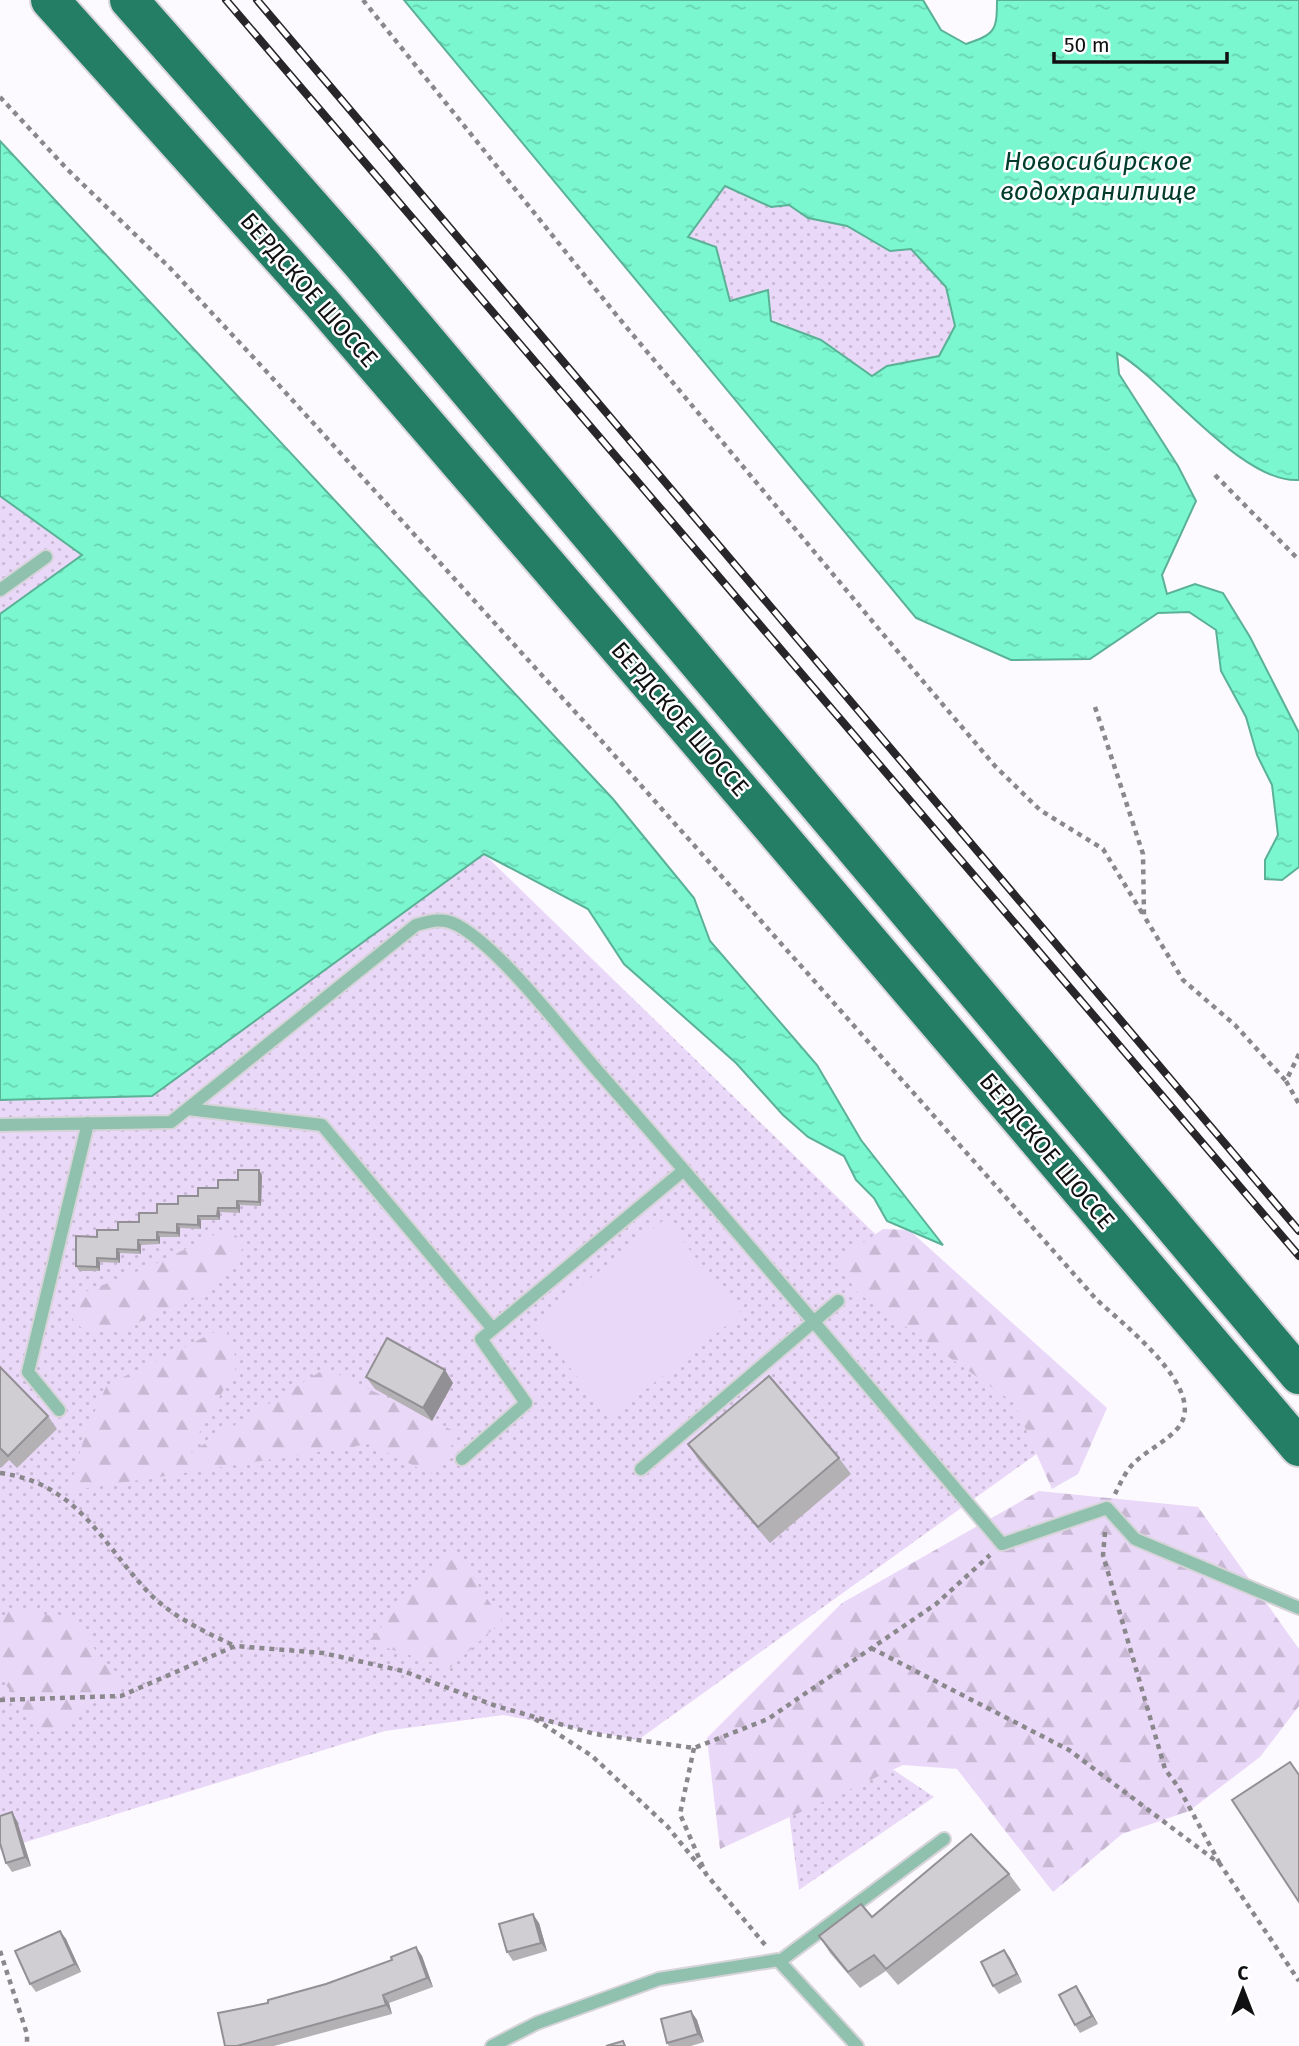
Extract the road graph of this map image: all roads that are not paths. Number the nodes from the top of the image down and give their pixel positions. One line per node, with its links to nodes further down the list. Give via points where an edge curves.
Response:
1 (50, 0): 14 (highway, БЕРДСКОЕ ШОССЕ, via 384,375)
2 (129, 0): 12 (highway, БЕРДСКОЕ ШОССЕ, via 361,262)
3 (46, 557): 4 (lane)
4 (0, 590)
5 (188, 1110): 6 (lane, via 171,1122); 8 (lane, via 416,925 440,919 456,924 488,950); 11 (lane, via 322,1125)
6 (88, 1124): 7 (lane); 13 (lane, via 28,1372)
7 (0, 1125)
8 (684, 1170): 10 (lane); 11 (lane)
9 (838, 1301): 10 (lane)
10 (815, 1324): 16 (lane); 17 (lane, via 1002,1544 1107,1508 1135,1539)
11 (493, 1329): 15 (lane, via 481,1339 526,1403)
12 (1299, 1375)
13 (59, 1410)
14 (1299, 1447)
15 (462, 1459)
16 (641, 1469)
17 (1299, 1608)
18 (944, 1839): 19 (lane)
19 (779, 1961): 20 (lane, via 659,1979 537,2023); 21 (lane)
20 (492, 2046)
21 (857, 2046)

